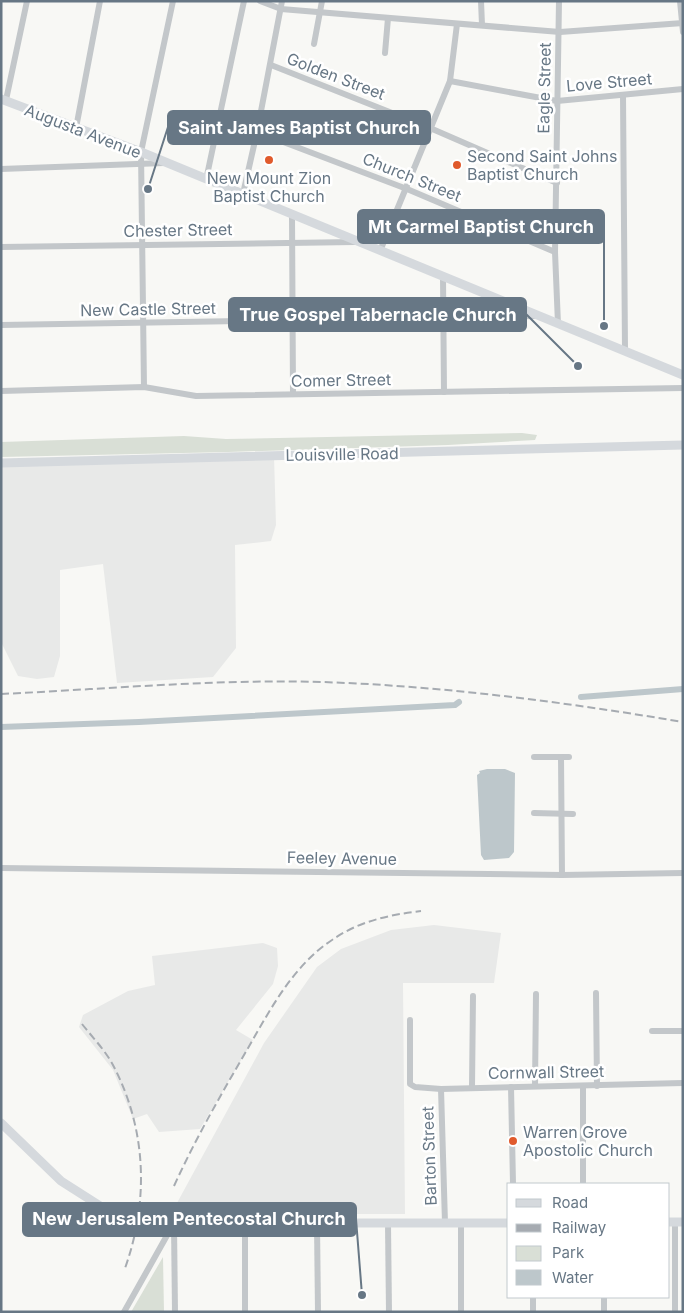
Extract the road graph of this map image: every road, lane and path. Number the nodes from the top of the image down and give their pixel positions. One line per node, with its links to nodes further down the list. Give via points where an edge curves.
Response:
1 (27, 1): 25 (street)
2 (100, 1): 27 (street)
3 (172, 1): 30 (street)
4 (244, 1): 34 (street)
5 (260, 1): 11 (street)
6 (282, 1): 11 (street)
7 (322, 1): 12 (street)
8 (481, 1): 16 (street)
9 (559, 1): 17 (street, Eagle Street)
10 (680, 1): 14 (street)
11 (281, 9): 12 (street); 21 (street)
12 (321, 12): 13 (street); 19 (street)
13 (388, 18): 15 (street); 20 (street)
14 (682, 23): 17 (street); 18 (street)
15 (457, 24): 16 (street); 22 (street)
16 (482, 25): 17 (street)
17 (560, 32): 26 (street, Eagle Street)
18 (683, 32)
19 (314, 44)
20 (386, 53)
21 (271, 65): 28 (street, Golden Street); 29 (street)
22 (450, 81): 26 (street, Love Street); 28 (street)
23 (683, 89): 24 (street, Love Street)
24 (623, 95): 26 (street, Love Street); 52 (street)
25 (4, 100): 27 (main road, Augusta Avenue)
26 (557, 101): 35 (street, Eagle Street)
27 (76, 128): 30 (main road, Augusta Avenue)
28 (430, 128): 35 (street, Golden Street); 36 (street)
29 (257, 132): 36 (street, Church Street); 37 (street)
30 (141, 152): 31 (main road, Augusta Avenue); 32 (street)
31 (165, 163): 32 (street, Augusta Avenue); 34 (main road, Augusta Avenue)
32 (142, 165): 33 (street, Augusta Avenue); 41 (street)
33 (1, 169)
34 (206, 180): 37 (main road, Augusta Avenue)
35 (557, 183): 44 (street, Eagle Street)
36 (408, 189): 43 (street); 44 (street, Church Street)
37 (243, 194): 38 (main road, Augusta Avenue)
38 (292, 216): 39 (street); 40 (main road, Augusta Avenue)
39 (293, 242): 40 (street, Chester Street); 41 (street, Chester Street); 48 (street)
40 (355, 242): 43 (main road, Augusta Avenue)
41 (142, 245): 42 (street, Chester Street); 49 (street)
42 (1, 247)
43 (380, 251): 45 (main road, Augusta Avenue)
44 (555, 252): 50 (street, Eagle Street)
45 (443, 277): 46 (main road, Augusta Avenue); 47 (street)
46 (535, 316): 47 (street, New Castle Street); 50 (main road, Augusta Avenue)
47 (443, 318): 48 (street, New Castle Street); 57 (street)
48 (292, 320): 49 (street, New Castle Street); 58 (street)
49 (143, 323): 51 (street, New Castle Street); 54 (street)
50 (558, 324): 52 (main road, Augusta Avenue)
51 (1, 326)
52 (625, 350): 53 (main road, Augusta Avenue)
53 (683, 375)
54 (144, 387): 56 (street, Comer Street); 58 (street, Comer Street, via 196,396)
55 (683, 388): 57 (street, Comer Street)
56 (1, 391)
57 (444, 392): 58 (street, Comer Street)
58 (293, 394)
59 (683, 446): 60 (main road, Louisville Road)
60 (1, 463)
61 (534, 757): 62 (street)
62 (561, 757): 63 (street); 65 (street)
63 (569, 757)
64 (534, 813): 65 (street)
65 (561, 813): 66 (street); 69 (street)
66 (573, 814)
67 (1, 868): 69 (street, Feeley Avenue)
68 (683, 873): 69 (street, Feeley Avenue)
69 (562, 875)
70 (596, 993): 80 (street)
71 (536, 994): 78 (street)
72 (473, 996): 77 (street)
73 (410, 1020): 82 (street, Cornwall Street, via 410,1084)
74 (652, 1031): 75 (street)
75 (683, 1031)
76 (683, 1083): 80 (street, Cornwall Street)
77 (472, 1086): 81 (street, Cornwall Street); 82 (street, Cornwall Street)
78 (535, 1086): 79 (street, Cornwall Street); 81 (street, Cornwall Street)
79 (583, 1086): 80 (street, Cornwall Street); 85 (street)
80 (596, 1086)
81 (511, 1087): 84 (street)
82 (441, 1089): 89 (street, Barton Street)
83 (1, 1123): 88 (main road, via 61,1181 108,1211)
84 (513, 1183)
85 (583, 1183)
86 (244, 1222): 88 (main road); 92 (main road); 98 (street)
87 (675, 1222): 104 (street)
88 (174, 1223): 96 (street); 97 (street)
89 (445, 1223): 90 (main road); 93 (main road)
90 (461, 1223): 91 (main road); 101 (street)
91 (507, 1223)
92 (317, 1224): 93 (main road); 99 (street)
93 (388, 1224): 100 (street)
94 (533, 1298): 102 (street)
95 (604, 1298): 103 (street)
96 (124, 1312)
97 (175, 1312)
98 (245, 1312)
99 (318, 1312)
100 (389, 1312)
101 (461, 1312)
102 (533, 1312)
103 (604, 1312)
104 (675, 1312)

